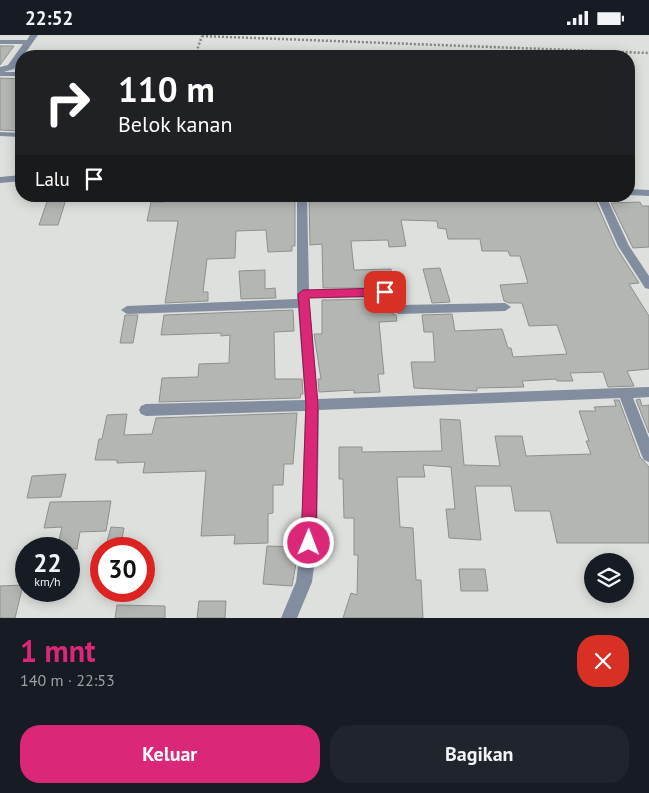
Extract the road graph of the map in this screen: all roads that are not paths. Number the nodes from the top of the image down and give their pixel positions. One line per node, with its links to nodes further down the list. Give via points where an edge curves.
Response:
1 (32, 39): 2 (street); 3 (street)
2 (0, 42)
3 (23, 50)
4 (15, 61): 5 (street)
5 (0, 72): 6 (lane)
6 (15, 73)
7 (0, 134): 8 (lane)
8 (15, 135)
9 (15, 179): 10 (street)
10 (0, 180)
11 (635, 192): 12 (street)
12 (649, 193)
13 (302, 202): 16 (street)
14 (604, 202): 15 (street, via 624,246)
15 (649, 285)
16 (304, 298): 17 (street, via 385,292 391,294 395,308 399,310); 18 (street); 21 (street)
17 (505, 307)
18 (128, 311)
19 (649, 392): 20 (street)
20 (625, 394): 21 (street); 23 (street)
21 (312, 405): 22 (street); 24 (street, via 309,543 304,582)
22 (146, 410)
23 (649, 456)
24 (289, 618)

